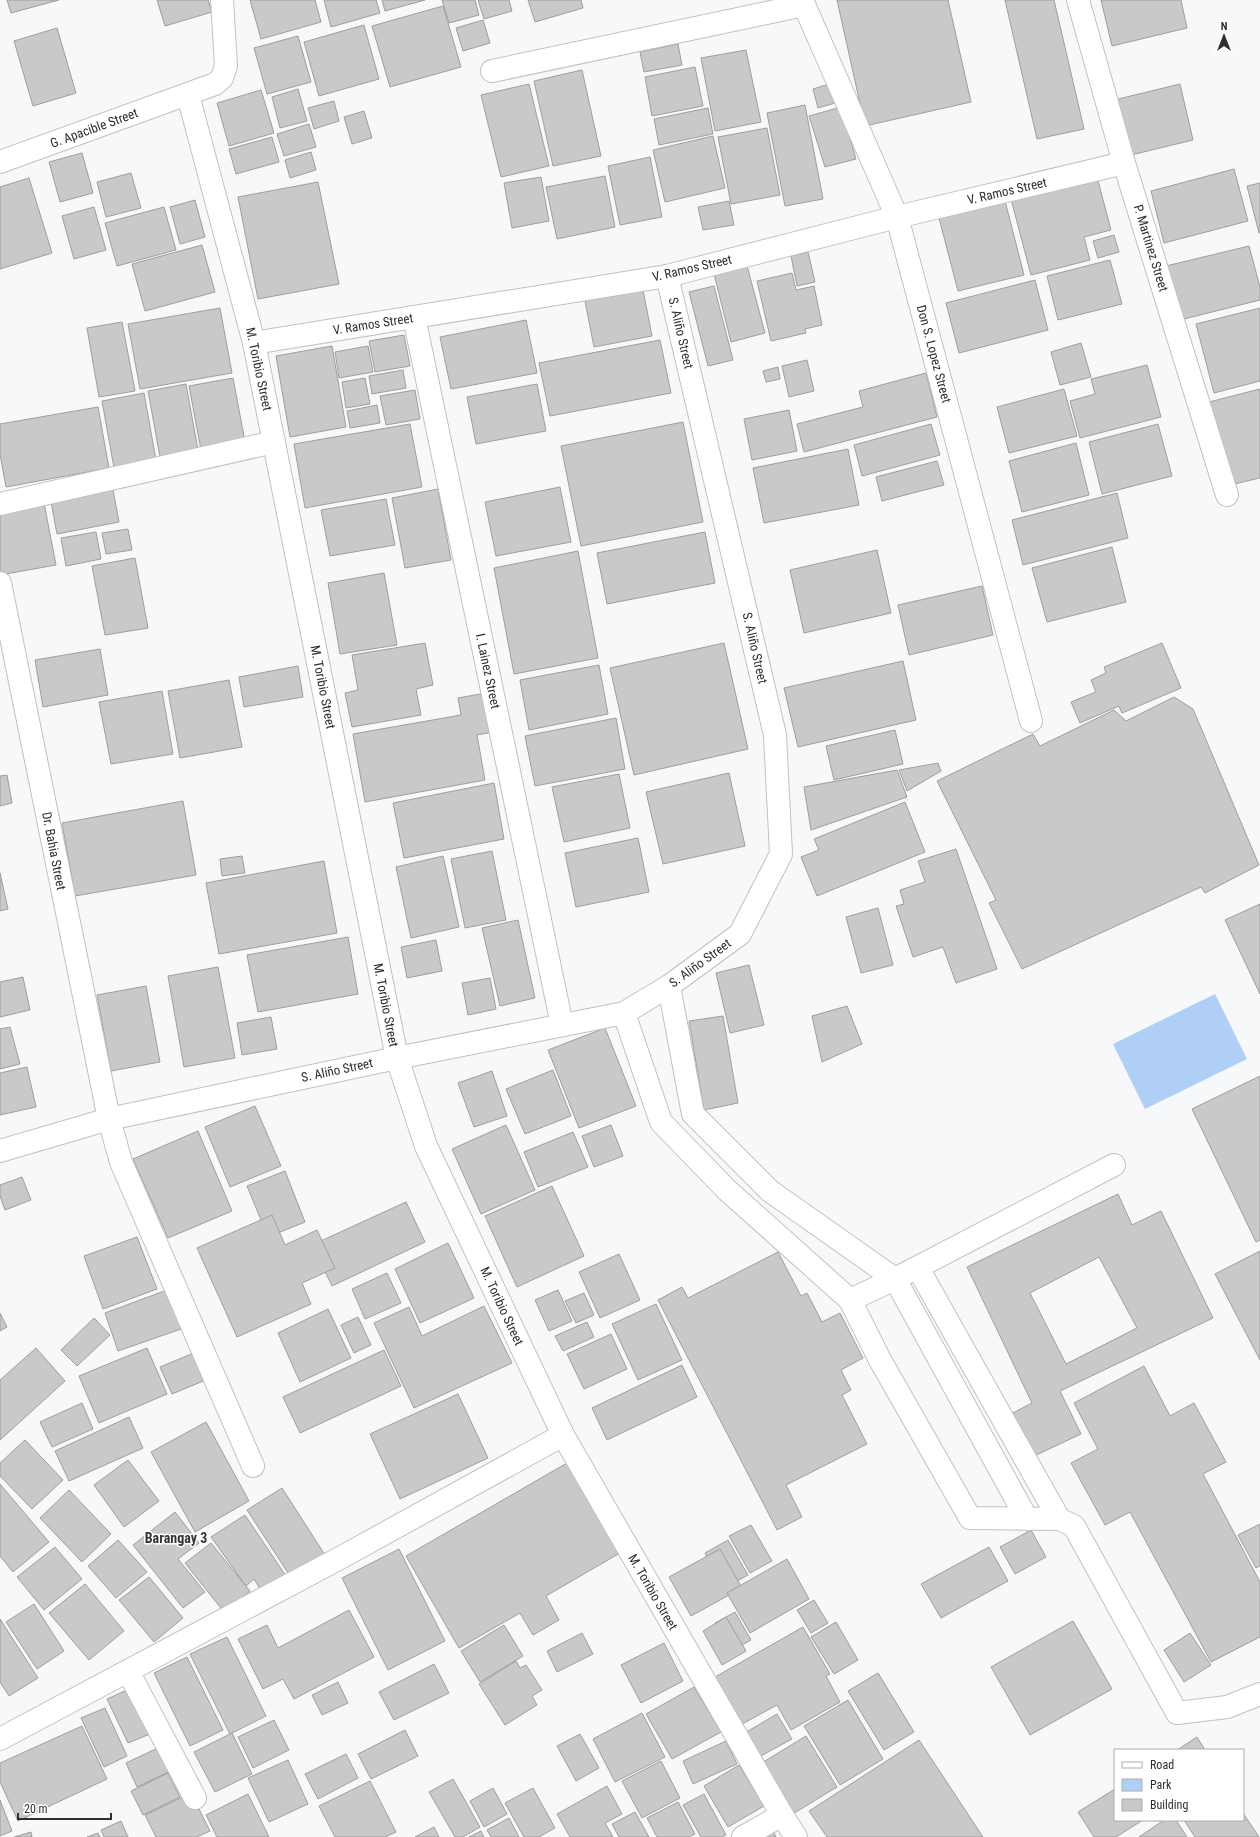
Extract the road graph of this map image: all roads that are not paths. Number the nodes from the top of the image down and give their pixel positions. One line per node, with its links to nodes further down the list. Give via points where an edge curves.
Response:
1 (222, 0): 5 (street, G. Apacible Street, via 226,66 222,78 215,84)
2 (1078, 0): 7 (street, P. Martinez Street)
3 (803, 3): 4 (street); 8 (street, Don S. Lopez Street)
4 (492, 71)
5 (188, 94): 6 (street, G. Apacible Street); 11 (street, M. Toribio Street)
6 (0, 162)
7 (1124, 163): 8 (street, V. Ramos Street); 13 (street, P. Martinez Street)
8 (897, 217): 9 (street, V. Ramos Street); 16 (street, Don S. Lopez Street)
9 (667, 276): 10 (street, V. Ramos Street); 17 (street, S. Aliño Street, via 775,736 781,854 740,934)
10 (414, 318): 11 (street, V. Ramos Street); 19 (street, I. Lainez Street)
11 (254, 343): 12 (street, M. Toribio Street)
12 (274, 442): 14 (street); 20 (street, M. Toribio Street)
13 (1227, 495)
14 (0, 504)
15 (0, 582): 21 (street, Dr. Bahia Street)
16 (1031, 720)
17 (669, 986): 18 (street, S. Aliño Street); 25 (street, via 694,1114 770,1191)
18 (624, 1013): 19 (street, S. Aliño Street); 26 (street, via 661,1122 727,1190)
19 (562, 1025): 20 (street, S. Aliño Street)
20 (397, 1058): 21 (street, S. Aliño Street); 27 (street, M. Toribio Street, via 426,1146)
21 (109, 1119): 22 (street, S. Aliño Street); 28 (street, Dr. Bahia Street, via 121,1162)
22 (0, 1151)
23 (1114, 1165): 24 (street)
24 (918, 1268): 25 (street); 30 (street)
25 (895, 1279): 26 (street); 29 (street)
26 (850, 1300): 29 (street, via 880,1360 970,1518)
27 (563, 1435): 31 (street); 35 (street, M. Toribio Street)
28 (253, 1466)
29 (1027, 1519): 30 (street)
30 (1059, 1519): 32 (street, via 1074,1526 1177,1713 1227,1707)
31 (128, 1671): 33 (street); 34 (street)
32 (1260, 1694)
33 (0, 1739)
34 (195, 1798)
35 (782, 1815): 36 (street); 37 (street, M. Toribio Street)
36 (743, 1837)
37 (796, 1837)

